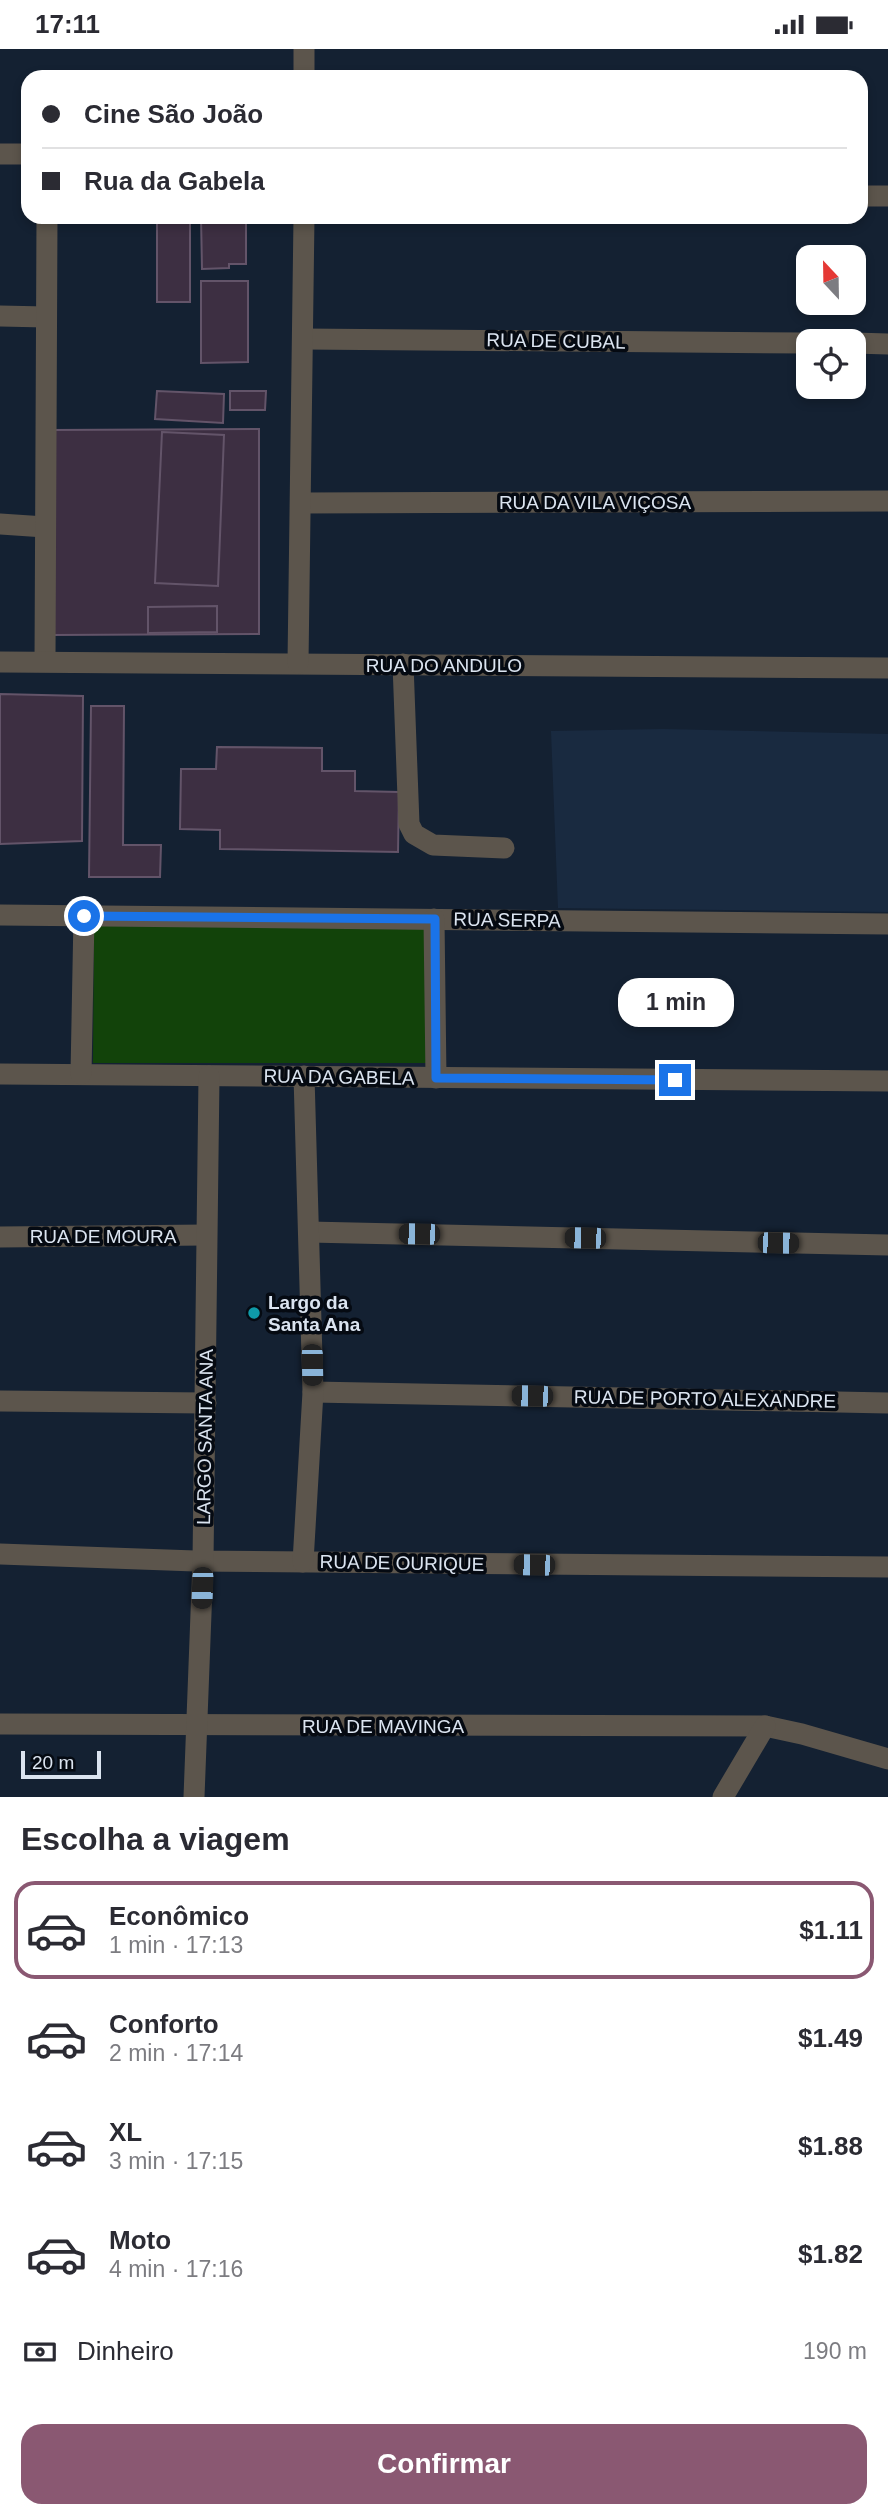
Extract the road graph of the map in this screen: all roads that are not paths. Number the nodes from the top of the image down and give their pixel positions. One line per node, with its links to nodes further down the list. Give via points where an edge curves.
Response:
1 (304, 49): 2 (street)
2 (304, 70)
3 (0, 154): 4 (street)
4 (21, 155)
5 (868, 196): 6 (street)
6 (888, 196)
7 (47, 224): 10 (street)
8 (304, 224): 11 (street)
9 (0, 316): 10 (street)
10 (46, 317): 18 (street)
11 (303, 339): 12 (street, RUA DE CUBAL); 16 (street)
12 (796, 343)
13 (866, 344): 14 (street)
14 (888, 344)
15 (888, 501): 16 (street, RUA DA VILA VIÇOSA)
16 (302, 503): 21 (street)
17 (0, 524): 18 (street)
18 (45, 527): 19 (street)
19 (45, 661): 20 (street, RUA DO ANDULO); 21 (street, RUA DO ANDULO)
20 (0, 662)
21 (298, 663): 22 (street, RUA DO ANDULO)
22 (403, 664): 23 (street, RUA DO ANDULO); 24 (street, via 409,824 414,834 433,845)
23 (888, 668)
24 (504, 848)
25 (0, 915): 26 (street, RUA SERPA)
26 (84, 916): 27 (street, RUA SERPA); 30 (street)
27 (435, 919): 28 (street, RUA SERPA); 33 (street)
28 (888, 924)
29 (0, 1074): 30 (street, RUA DA GABELA)
30 (81, 1074): 31 (street, RUA DA GABELA)
31 (209, 1076): 32 (street, RUA DA GABELA); 36 (street, LARGO SANTA ANA)
32 (304, 1076): 33 (street, RUA DA GABELA); 35 (street)
33 (436, 1078): 34 (street, RUA DA GABELA)
34 (888, 1081)
35 (309, 1232): 38 (street); 39 (street)
36 (206, 1235): 37 (street, RUA DE MOURA); 41 (street, LARGO SANTA ANA)
37 (0, 1237)
38 (888, 1245)
39 (313, 1392): 42 (street, RUA DE PORTO ALEXANDRE); 45 (street)
40 (0, 1401): 41 (street)
41 (206, 1403): 44 (street, LARGO SANTA ANA)
42 (888, 1403)
43 (0, 1554): 44 (street, RUA DE OURIQUE)
44 (203, 1561): 45 (street, RUA DE OURIQUE); 48 (street, LARGO SANTA ANA)
45 (303, 1562): 46 (street, RUA DE OURIQUE)
46 (888, 1567)
47 (0, 1724): 48 (street, RUA DE MAVINGA)
48 (197, 1726): 49 (street, RUA DE MAVINGA); 51 (street, LARGO SANTA ANA)
49 (765, 1726): 50 (street, RUA DE MAVINGA); 52 (street)
50 (888, 1759)
51 (194, 1797)
52 (723, 1797)

